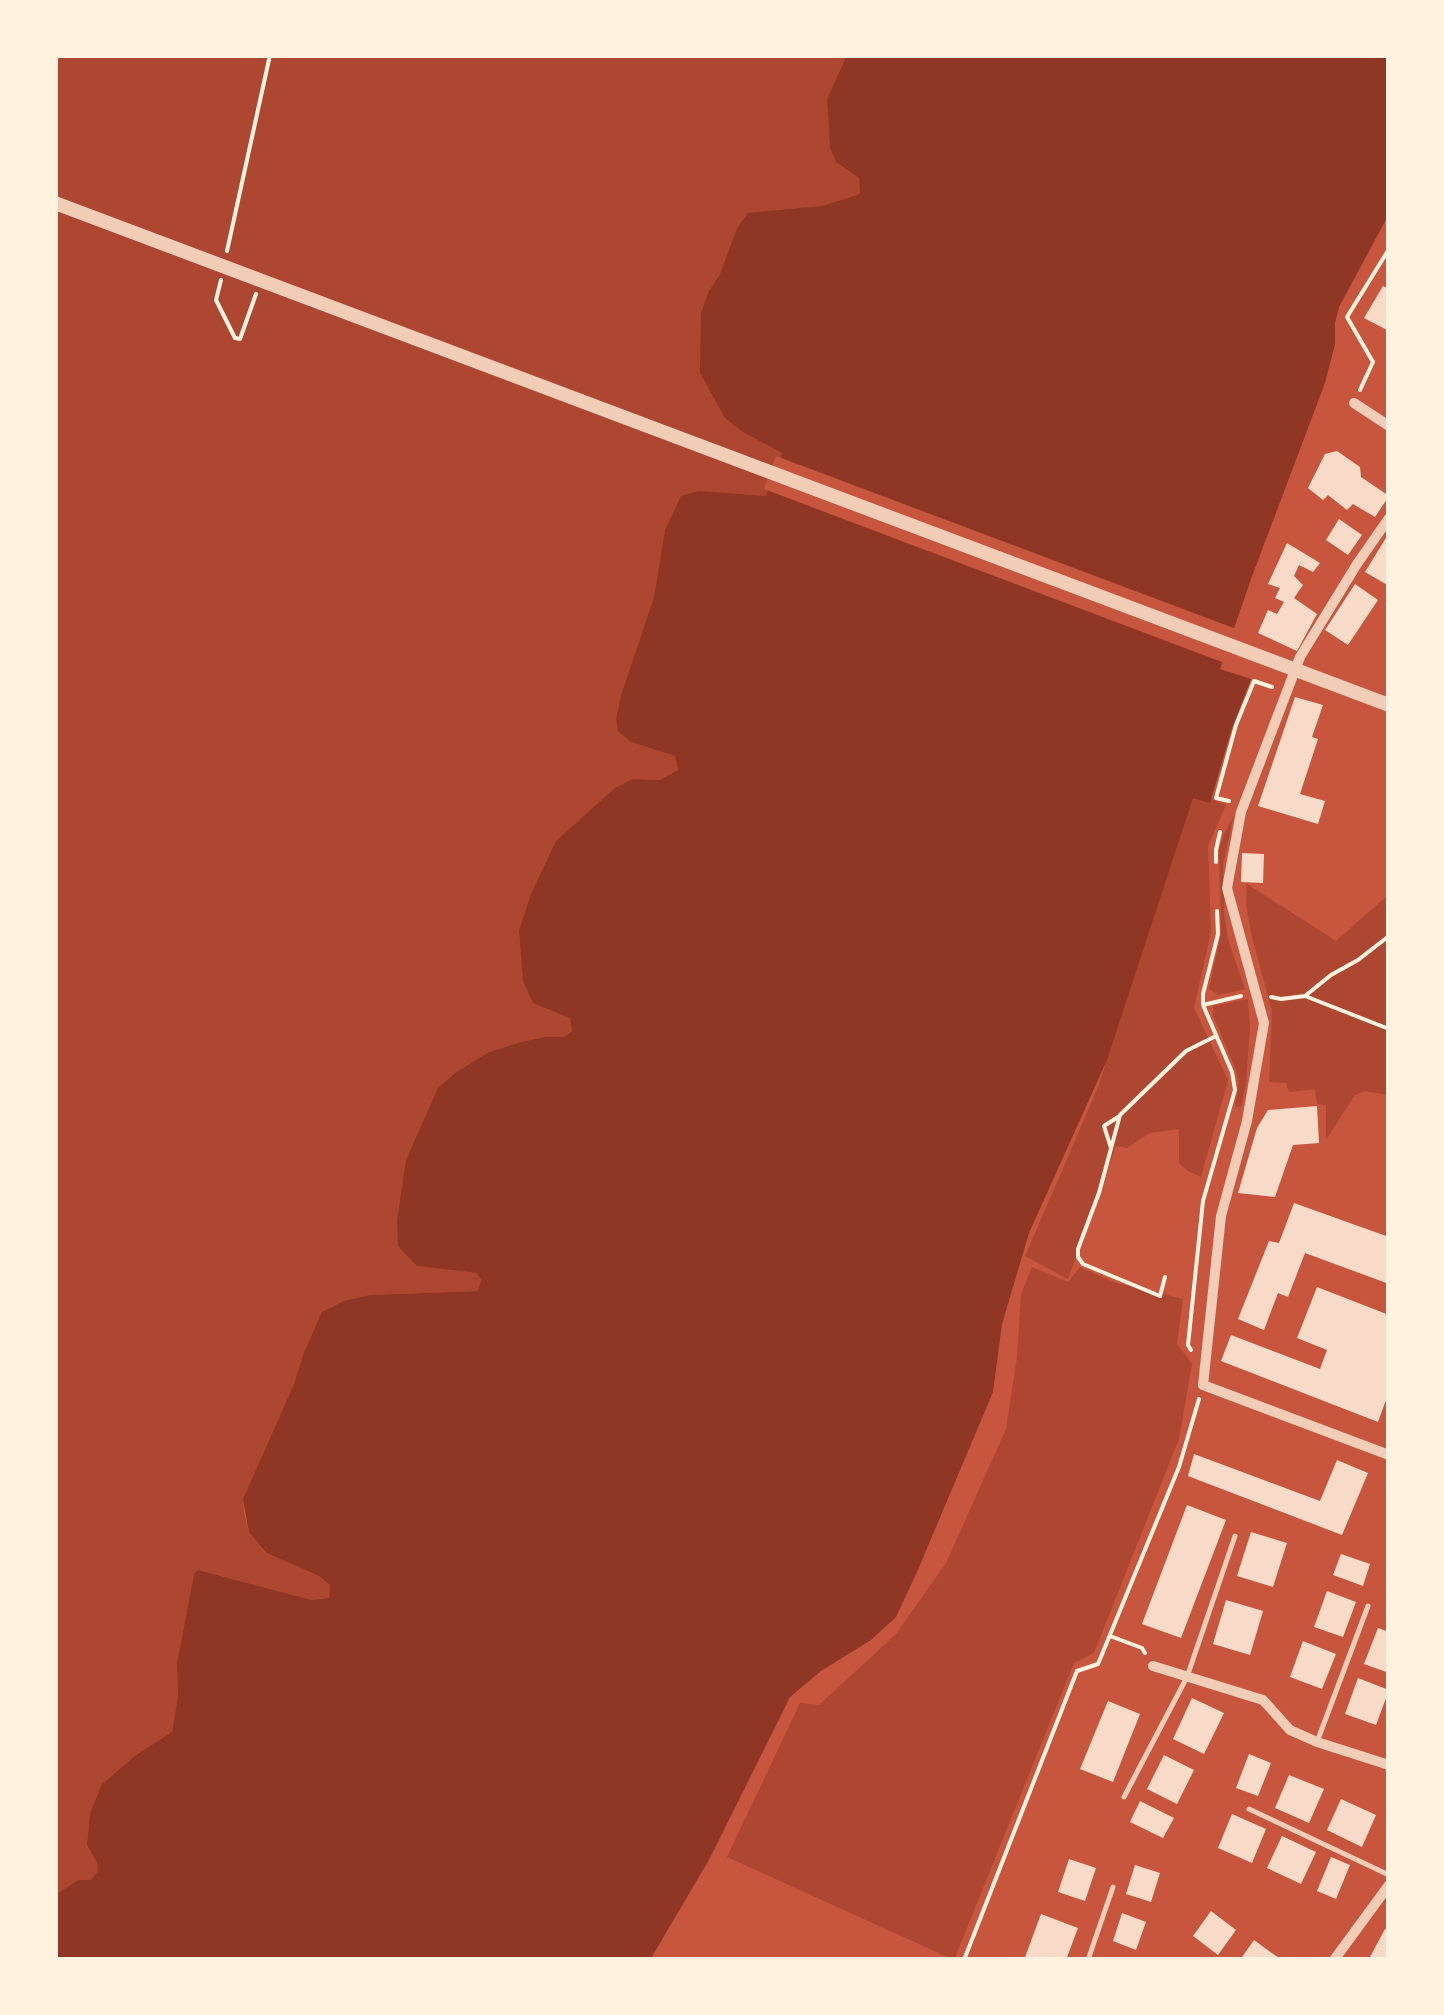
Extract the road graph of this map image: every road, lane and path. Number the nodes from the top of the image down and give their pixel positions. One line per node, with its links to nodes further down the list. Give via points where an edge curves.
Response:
1 (270, 55): 4 (path)
2 (55, 203): 11 (street)
3 (1389, 248): 7 (path, via 1347,317 1373,362)
4 (224, 263)
5 (220, 281): 6 (path, via 216,300 235,338)
6 (256, 294)
7 (1354, 403): 8 (street)
8 (1389, 426)
9 (1389, 518): 10 (street, via 1300,657)
10 (1286, 693): 12 (path, via 1254,681 1216,798); 14 (street, via 1241,812 1227,888)
11 (1389, 705)
12 (1232, 802)
13 (1388, 937): 15 (path)
14 (1256, 994): 15 (path); 17 (path, via 1204,1005); 21 (street, via 1264,1023 1222,1216)
15 (1305, 996): 16 (path)
16 (1389, 1029)
17 (1216, 1036): 18 (path, via 1186,1051); 21 (path, via 1235,1090 1203,1201 1188,1345)
18 (1120, 1115): 19 (path); 19 (path, via 1104,1126)
19 (1111, 1148): 20 (path, via 1078,1257 1160,1296)
20 (1165, 1277)
21 (1206, 1364): 22 (street)
22 (1204, 1385): 23 (street); 26 (path, via 1179,1467)
23 (1389, 1455)
24 (1235, 1536): 28 (lane)
25 (1368, 1606): 29 (lane)
26 (1110, 1636): 27 (path, via 1142,1648); 36 (path, via 1098,1664 1077,1671)
27 (1153, 1666): 28 (street)
28 (1187, 1677): 29 (street, via 1263,1700 1290,1730); 31 (lane)
29 (1317, 1742): 30 (street)
30 (1389, 1765)
31 (1124, 1797)
32 (1249, 1809): 33 (lane)
33 (1389, 1875)
34 (1389, 1886): 38 (street)
35 (1113, 1887): 37 (lane)
36 (964, 1960)
37 (1088, 1960)
38 (1334, 1960)

